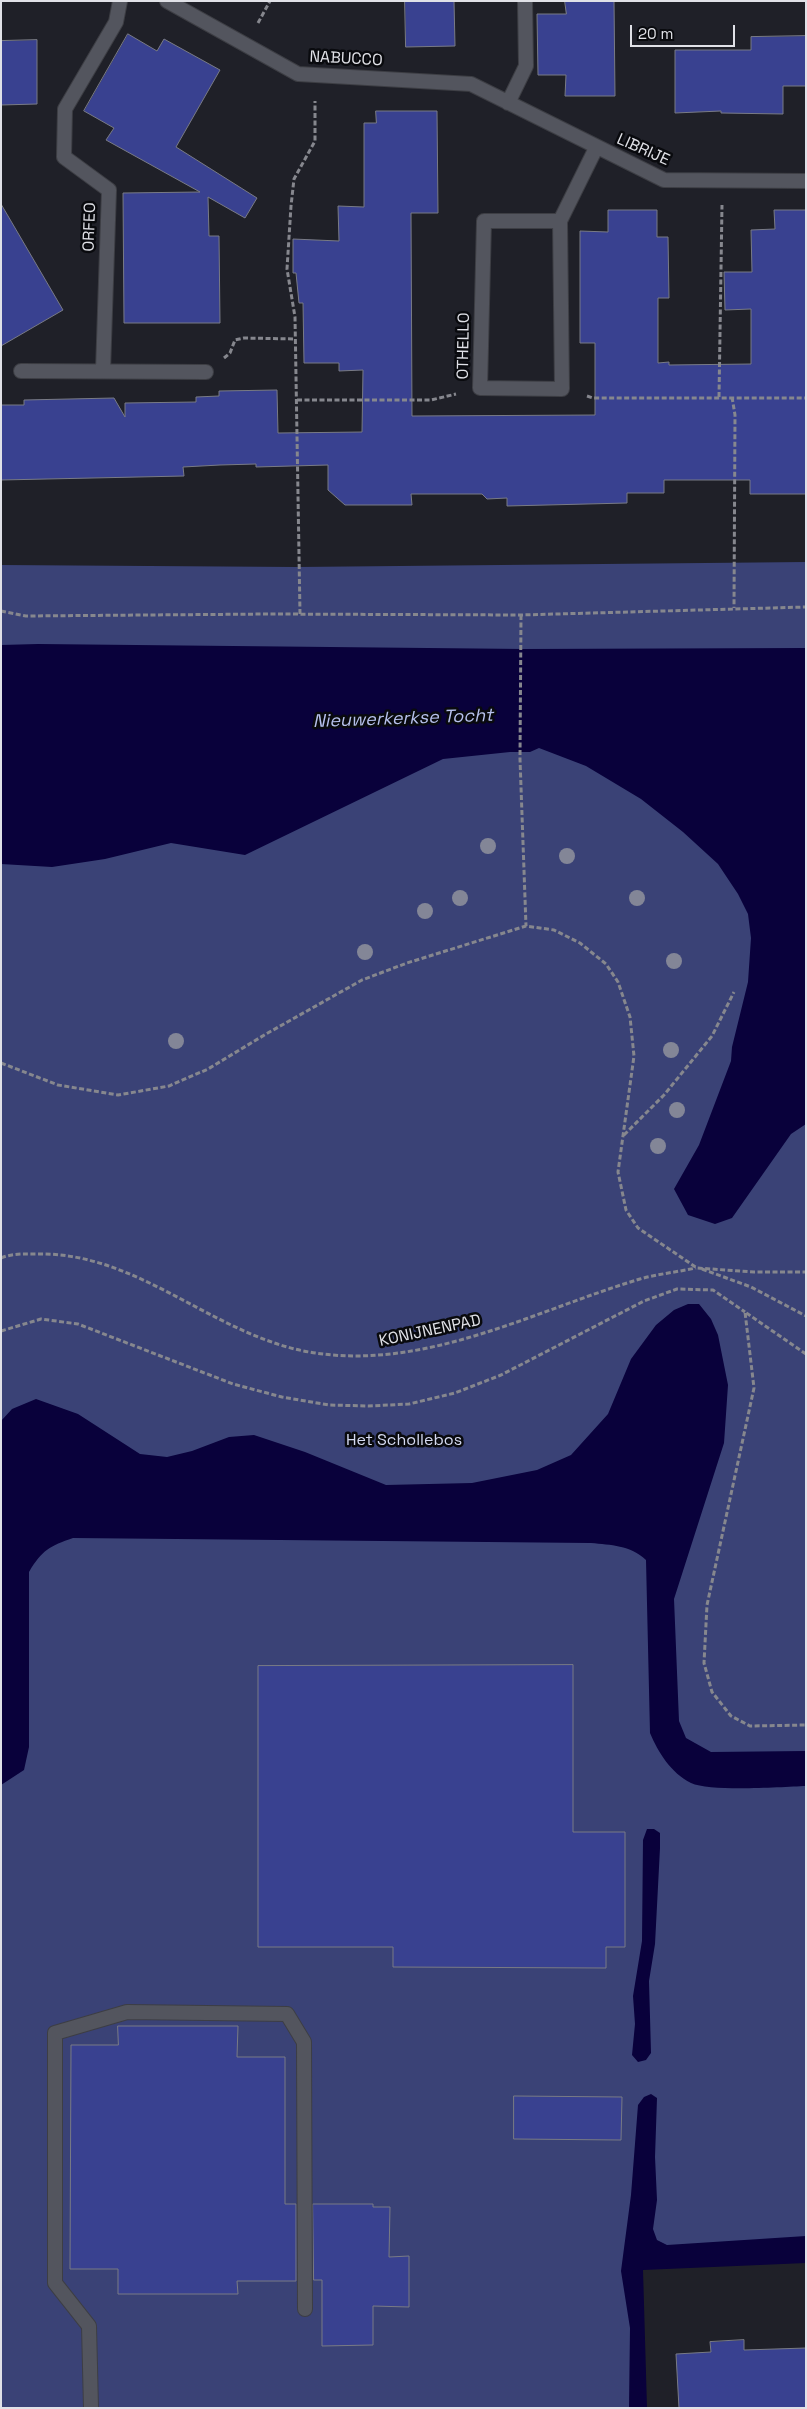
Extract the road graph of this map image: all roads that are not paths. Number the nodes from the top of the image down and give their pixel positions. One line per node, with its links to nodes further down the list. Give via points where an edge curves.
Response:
1 (120, 1): 9 (street, ORFEO, via 116,22 65,109 64,157 109,190)
2 (167, 1): 4 (street, NABUCCO, via 298,74 471,84)
3 (525, 1): 4 (street, via 526,66)
4 (508, 102): 5 (street, LIBRIJE)
5 (596, 148): 6 (street, LIBRIJE, via 664,180); 7 (street)
6 (806, 181)
7 (560, 221): 7 (street, OTHELLO, via 562,389 480,388 484,221)
8 (21, 371): 9 (street)
9 (103, 371): 10 (street)
10 (206, 372)
11 (305, 2309): 12 (street, via 304,2042 287,2014 127,2012 55,2033 55,2284 88,2326)
12 (91, 2408)

